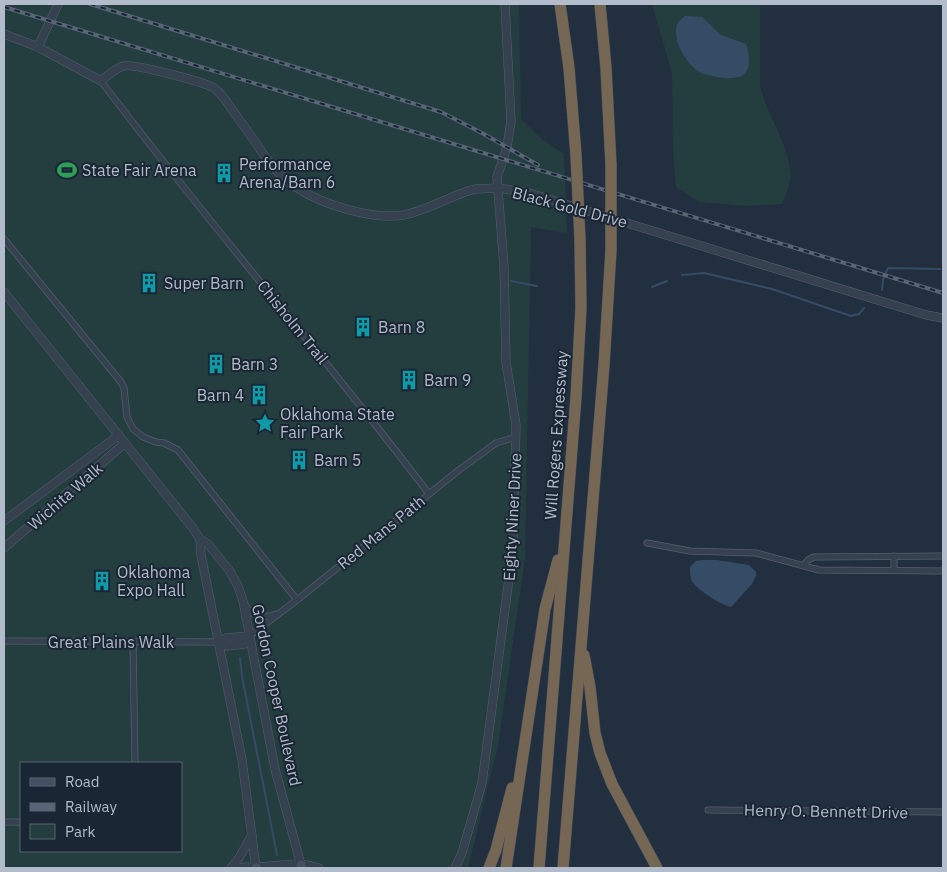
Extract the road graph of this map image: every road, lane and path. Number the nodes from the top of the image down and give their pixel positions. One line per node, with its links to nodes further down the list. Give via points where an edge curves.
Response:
1 (58, 4): 6 (street)
2 (505, 4): 8 (street, Eighty Niner Drive, via 510,121 497,177)
3 (560, 4): 17 (highway, Will Rogers Expressway, bridge, via 569,68 580,240 579,352)
4 (600, 4): 33 (highway, bridge, via 611,165 611,250)
5 (4, 34): 6 (street)
6 (41, 47): 7 (street)
7 (101, 81): 8 (street, Black Gold Drive, via 121,67 129,66 214,88 281,175 304,192 351,210 403,215 475,189); 15 (street, Chisholm Trail)
8 (498, 188): 11 (street, Black Gold Drive, via 548,199); 13 (street, Eighty Niner Drive, via 506,362)
9 (4, 239): 28 (street, via 121,382 127,417 133,428 143,437 178,450)
10 (4, 292): 12 (street, Gordon Cooper Boulevard)
11 (943, 318)
12 (118, 435): 14 (street, Gordon Cooper Boulevard); 16 (street, Wichita Walk)
13 (516, 436): 15 (street, Red Mans Path, via 496,443); 48 (street, Eighty Niner Drive, via 512,561 485,767 466,840)
14 (125, 443): 18 (street, Gordon Cooper Boulevard); 20 (street, Wichita Walk)
15 (429, 494): 28 (street, Red Mans Path)
16 (4, 522)
17 (565, 533): 37 (highway, via 544,609); 51 (highway, Will Rogers Expressway)
18 (200, 539): 29 (street, Gordon Cooper Boulevard, via 229,570); 35 (street, Gordon Cooper Boulevard)
19 (647, 543): 24 (street, via 690,551 756,553)
20 (4, 548)
21 (894, 556): 22 (street); 23 (street); 26 (street)
22 (943, 556)
23 (851, 557): 24 (street, via 814,557); 25 (street)
24 (804, 565): 25 (street, via 819,570)
25 (852, 570): 26 (street)
26 (894, 570): 27 (street)
27 (943, 571)
28 (297, 600): 30 (street, Red Mans Path)
29 (243, 601): 30 (street, via 248,610 259,616); 31 (street, Gordon Cooper Boulevard)
30 (281, 613): 31 (street, Red Mans Path)
31 (250, 636): 35 (street, Great Plains Walk, via 226,638); 43 (street, Gordon Cooper Boulevard, via 275,768)
32 (4, 641): 34 (street, Great Plains Walk)
33 (582, 641): 52 (highway); 53 (highway, via 600,754 612,784)
34 (133, 642): 35 (street, Great Plains Walk); 36 (street)
35 (219, 642): 42 (street, Gordon Cooper Boulevard, via 242,760)
36 (135, 762)
37 (522, 763): 49 (highway, via 508,798); 50 (highway)
38 (708, 810): 39 (street, Henry O. Bennett Drive)
39 (943, 812)
40 (4, 822): 41 (street)
41 (20, 822)
42 (252, 834): 44 (street); 46 (street, Gordon Cooper Boulevard)
43 (302, 866): 46 (street, via 290,863); 47 (street)
44 (231, 868)
45 (240, 868): 46 (street)
46 (256, 868)
47 (319, 868)
48 (455, 868)
49 (489, 868)
50 (506, 868)
51 (539, 868)
52 (563, 868)
53 (659, 868)

